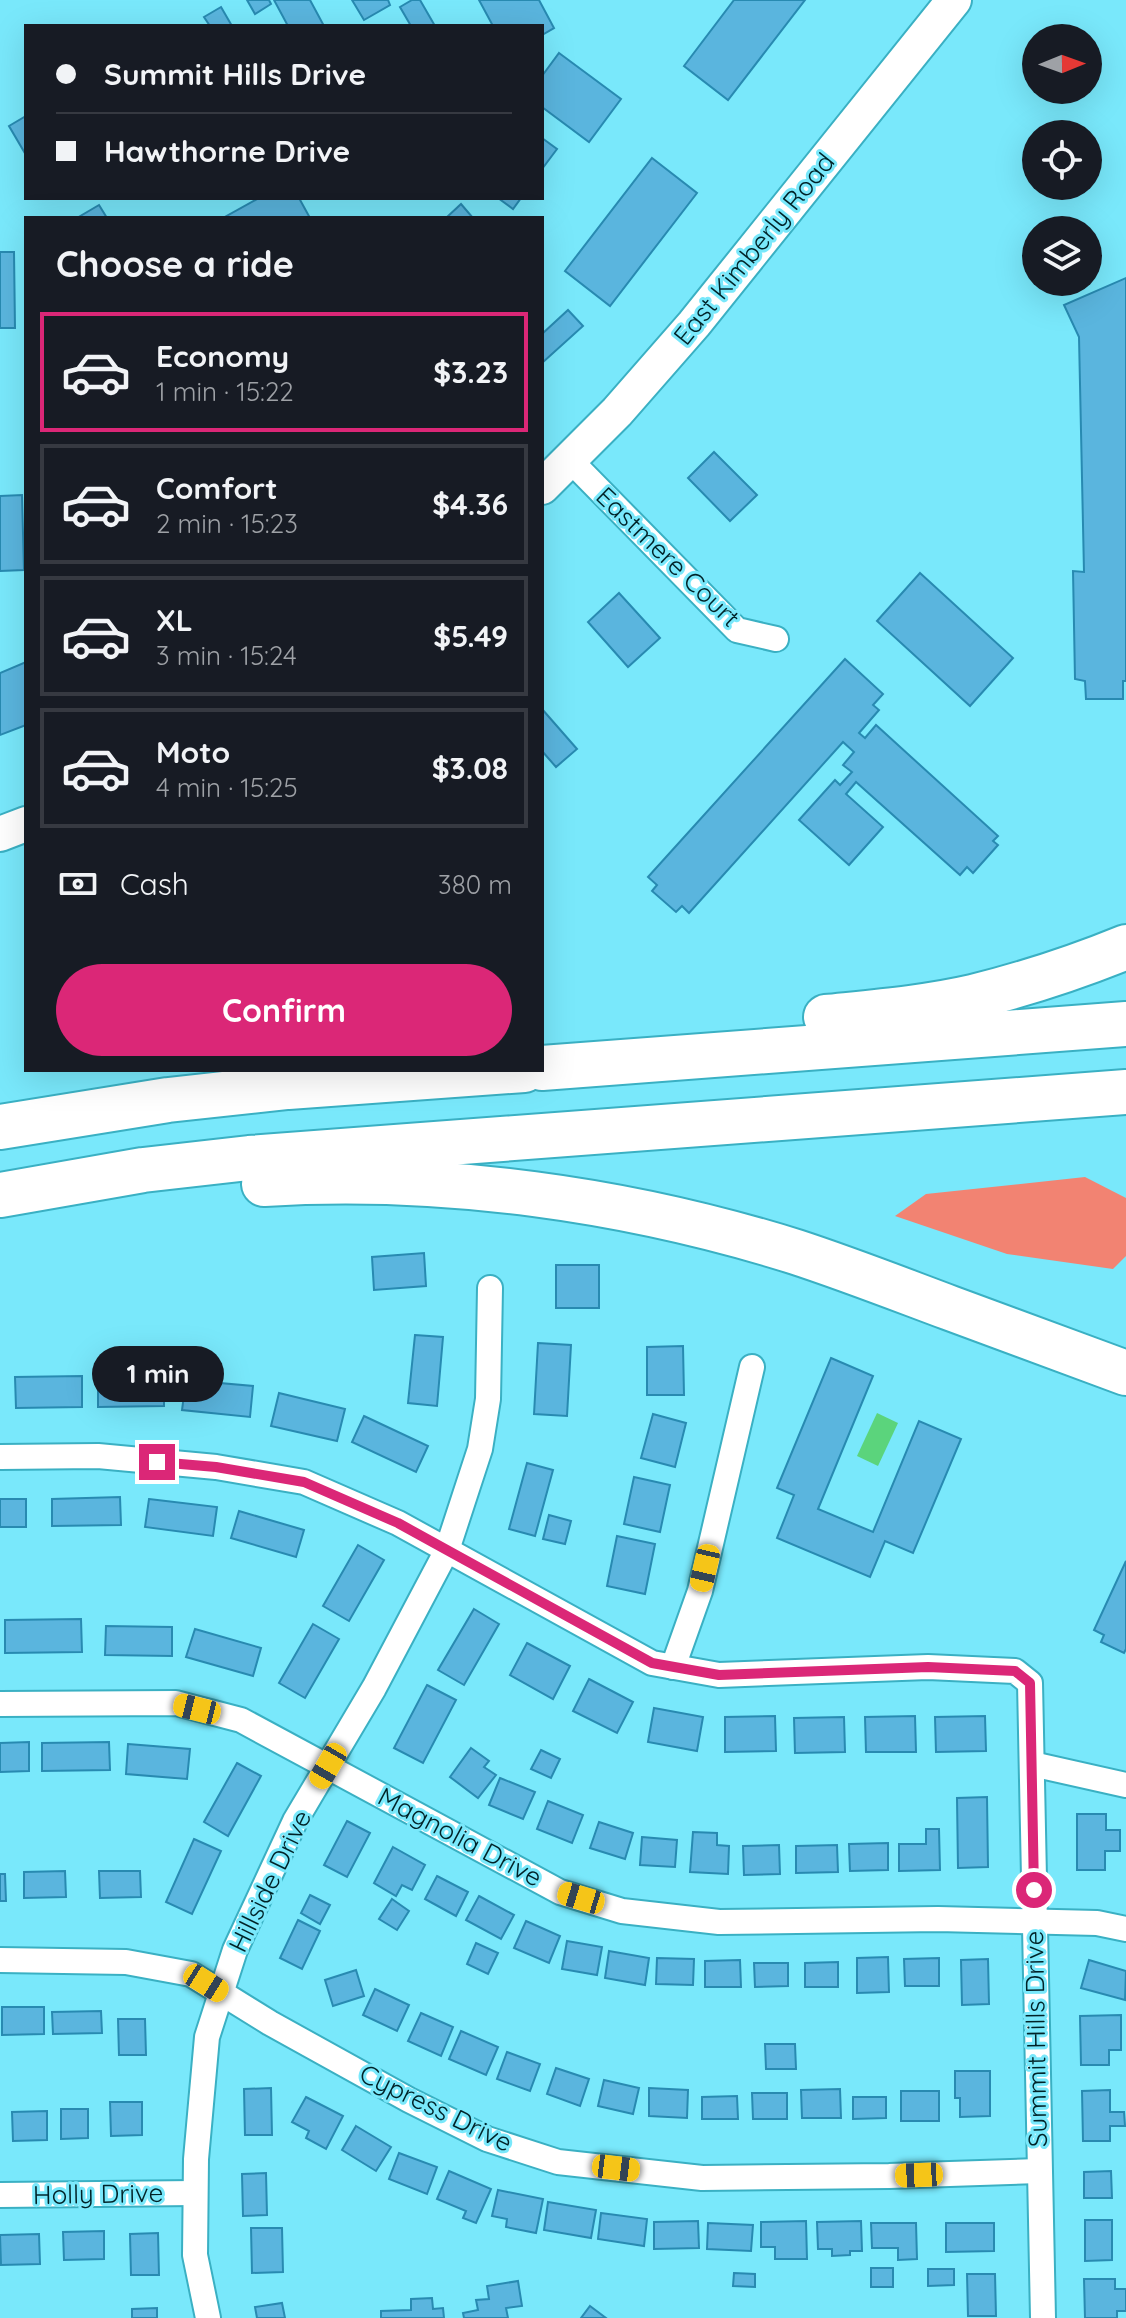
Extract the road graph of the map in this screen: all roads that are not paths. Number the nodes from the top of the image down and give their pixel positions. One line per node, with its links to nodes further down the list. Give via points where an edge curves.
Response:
1 (954, 0): 2 (main road, East Kimberly Road, via 694,324)
2 (569, 459): 3 (main road, East Kimberly Road); 4 (street, Eastmere Court, via 737,630)
3 (544, 485)
4 (776, 639)
5 (24, 825): 6 (main road)
6 (0, 834)
7 (1126, 947): 9 (highway, via 960,999 655,1037)
8 (1126, 1024): 9 (highway)
9 (609, 1063): 10 (highway)
10 (544, 1068)
11 (496, 1072): 13 (highway, via 168,1100)
12 (1126, 1092): 14 (highway, via 347,1149 178,1165)
13 (0, 1127)
14 (83, 1181): 15 (highway); 18 (highway, via 150,1191 281,1183 416,1184 561,1197 797,1252)
15 (0, 1195)
16 (490, 1288): 20 (street, Hillside Drive, via 488,1399 480,1449)
17 (752, 1367): 21 (street, via 700,1591)
18 (1126, 1373)
19 (0, 1457): 20 (street, via 98,1456 304,1482)
20 (447, 1550): 21 (street, via 652,1663); 24 (street, Hillside Drive)
21 (673, 1667): 23 (street, Summit Hills Drive, via 719,1675 928,1667 1015,1671 1030,1683)
22 (0, 1704): 24 (street, Magnolia Drive, via 176,1703 241,1720)
23 (1032, 1764): 25 (street); 26 (street, Summit Hills Drive)
24 (328, 1766): 26 (street, Magnolia Drive, via 560,1892 622,1911 719,1922); 29 (street, Hillside Drive, via 295,1821)
25 (1126, 1785)
26 (1034, 1922): 27 (street, Magnolia Drive); 30 (street, Summit Hills Drive)
27 (1126, 1929)
28 (0, 1960): 29 (street, Cypress Drive, via 126,1962 191,1974)
29 (221, 1992): 30 (street, Cypress Drive, via 409,2100 487,2139 558,2162 702,2178); 31 (street, Hillside Drive, via 207,2037)
30 (1039, 2171): 34 (street, Summit Hills Drive)
31 (195, 2193): 32 (street, Holly Drive); 33 (street, Hillside Drive, via 195,2255)
32 (0, 2195)
33 (208, 2318)
34 (1043, 2318)

